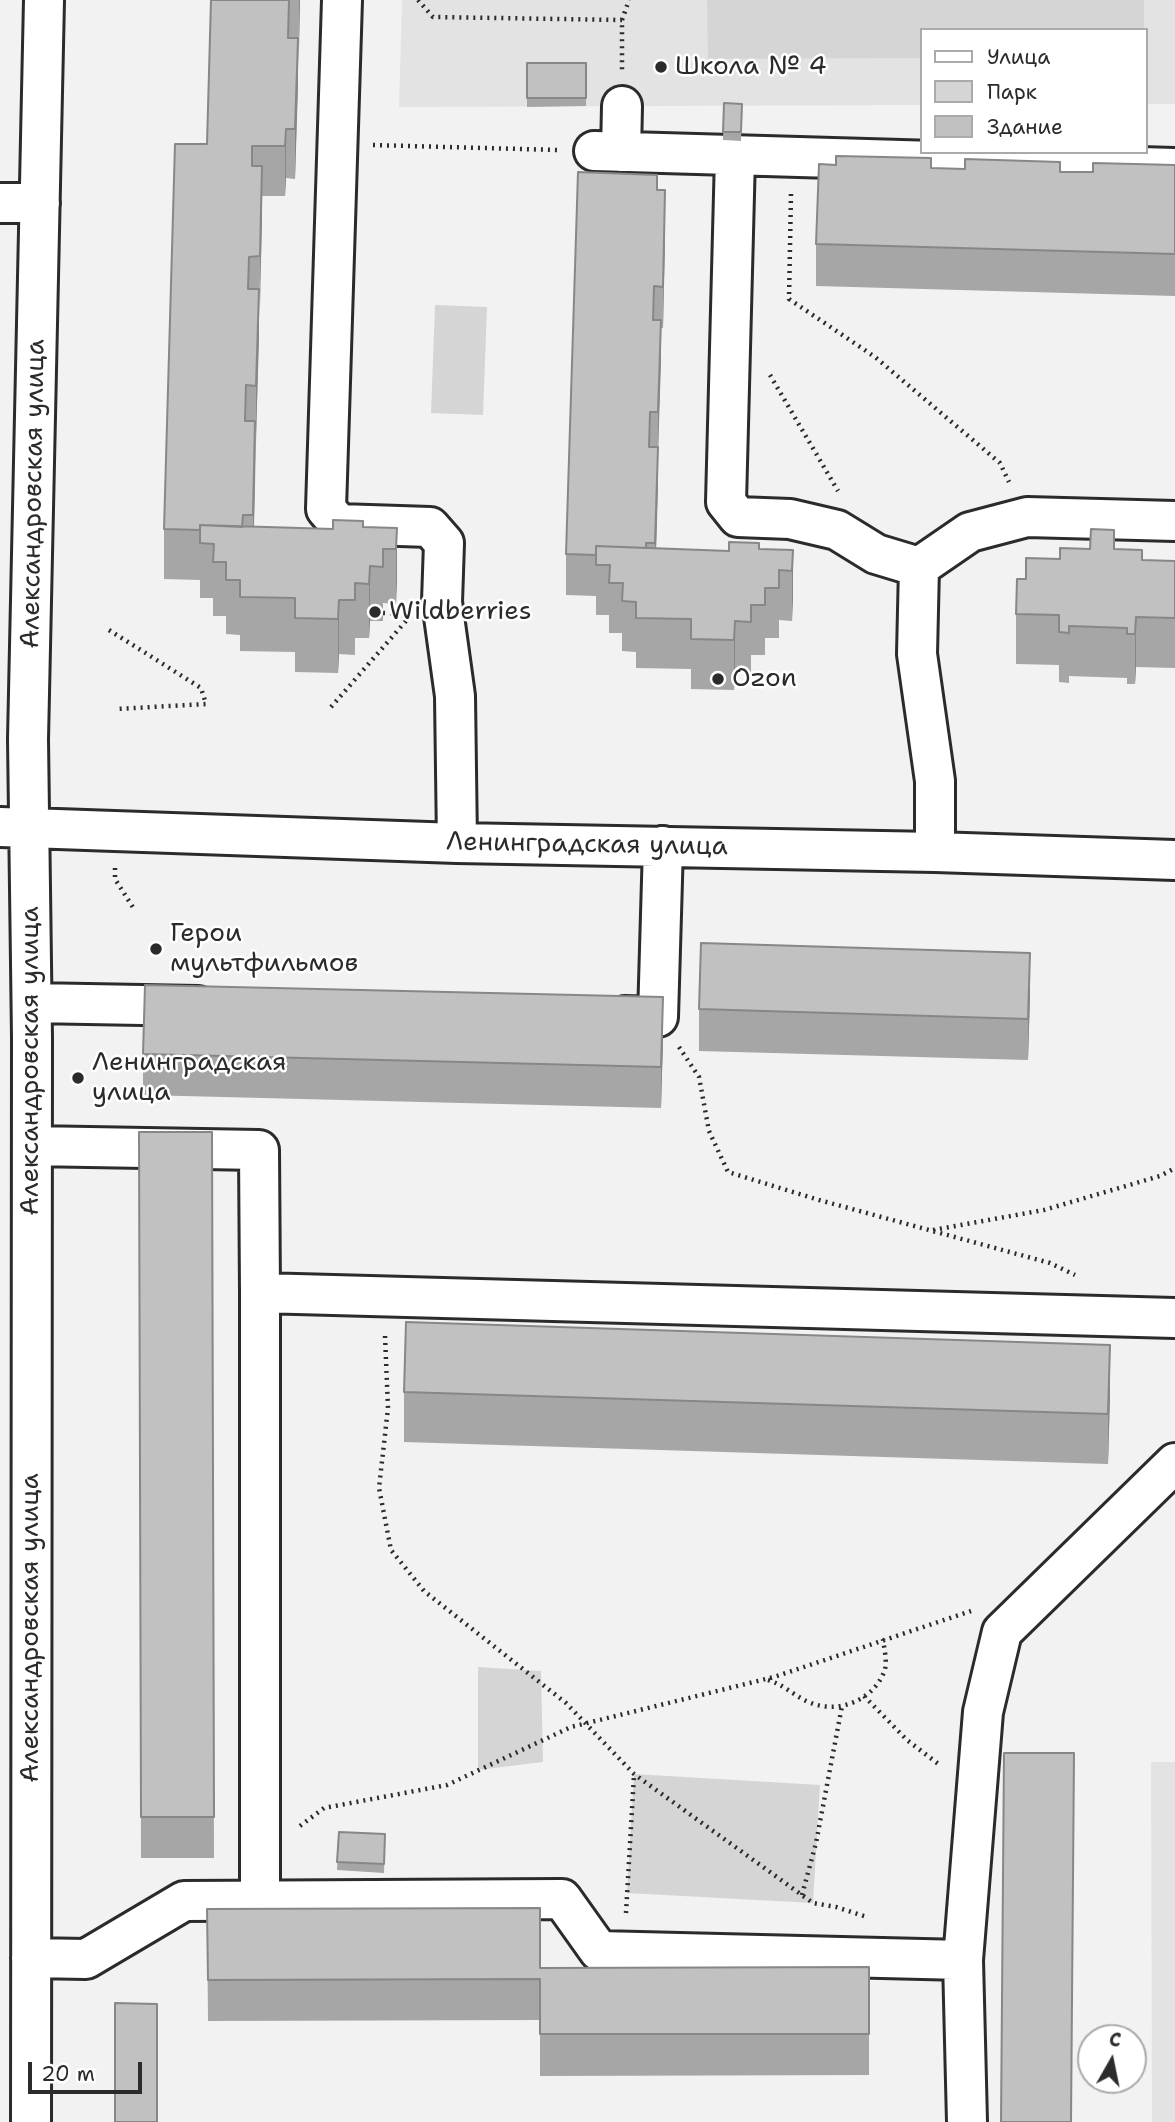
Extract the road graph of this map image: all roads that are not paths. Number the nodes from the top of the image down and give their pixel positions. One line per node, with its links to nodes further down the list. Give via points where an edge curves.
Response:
1 (44, 0): 7 (street, Александровская улица)
2 (342, 0): 11 (street, via 326,509 339,524 430,527 444,543 442,601 455,696)
3 (622, 106): 4 (street, via 607,152)
4 (735, 156): 5 (street); 9 (street, via 726,502 738,517 790,519 837,530 876,554)
5 (1175, 168)
6 (0, 203): 7 (street)
7 (40, 203): 10 (street, Александровская улица, via 28,738)
8 (1175, 521): 9 (street, via 1027,517 970,532)
9 (919, 567): 13 (street, via 917,654 935,781)
10 (15, 828): 11 (street, Ленинградская улица); 15 (street, Александровская улица)
11 (457, 843): 12 (street, Ленинградская улица)
12 (663, 846): 13 (street, Ленинградская улица); 18 (street, via 659,1017)
13 (935, 852): 14 (street, Ленинградская улица)
14 (1175, 860)
15 (16, 950): 16 (street, Александровская улица)
16 (32, 1003): 17 (street); 19 (street, Александровская улица)
17 (231, 1007)
18 (590, 1015)
19 (32, 1146): 20 (street, Александровская улица); 21 (street, via 259,1150)
20 (16, 1251): 25 (street, Александровская улица)
21 (260, 1293): 22 (street); 24 (street)
22 (1175, 1318)
23 (1175, 1462): 26 (street, via 1002,1632 983,1712)
24 (260, 1885): 25 (street, via 184,1901 86,1959); 26 (street, via 562,1899 599,1951)
25 (31, 1958): 27 (street, Александровская улица)
26 (963, 1960): 29 (street)
27 (15, 2062): 28 (street, Александровская улица)
28 (31, 2122)
29 (967, 2122)

